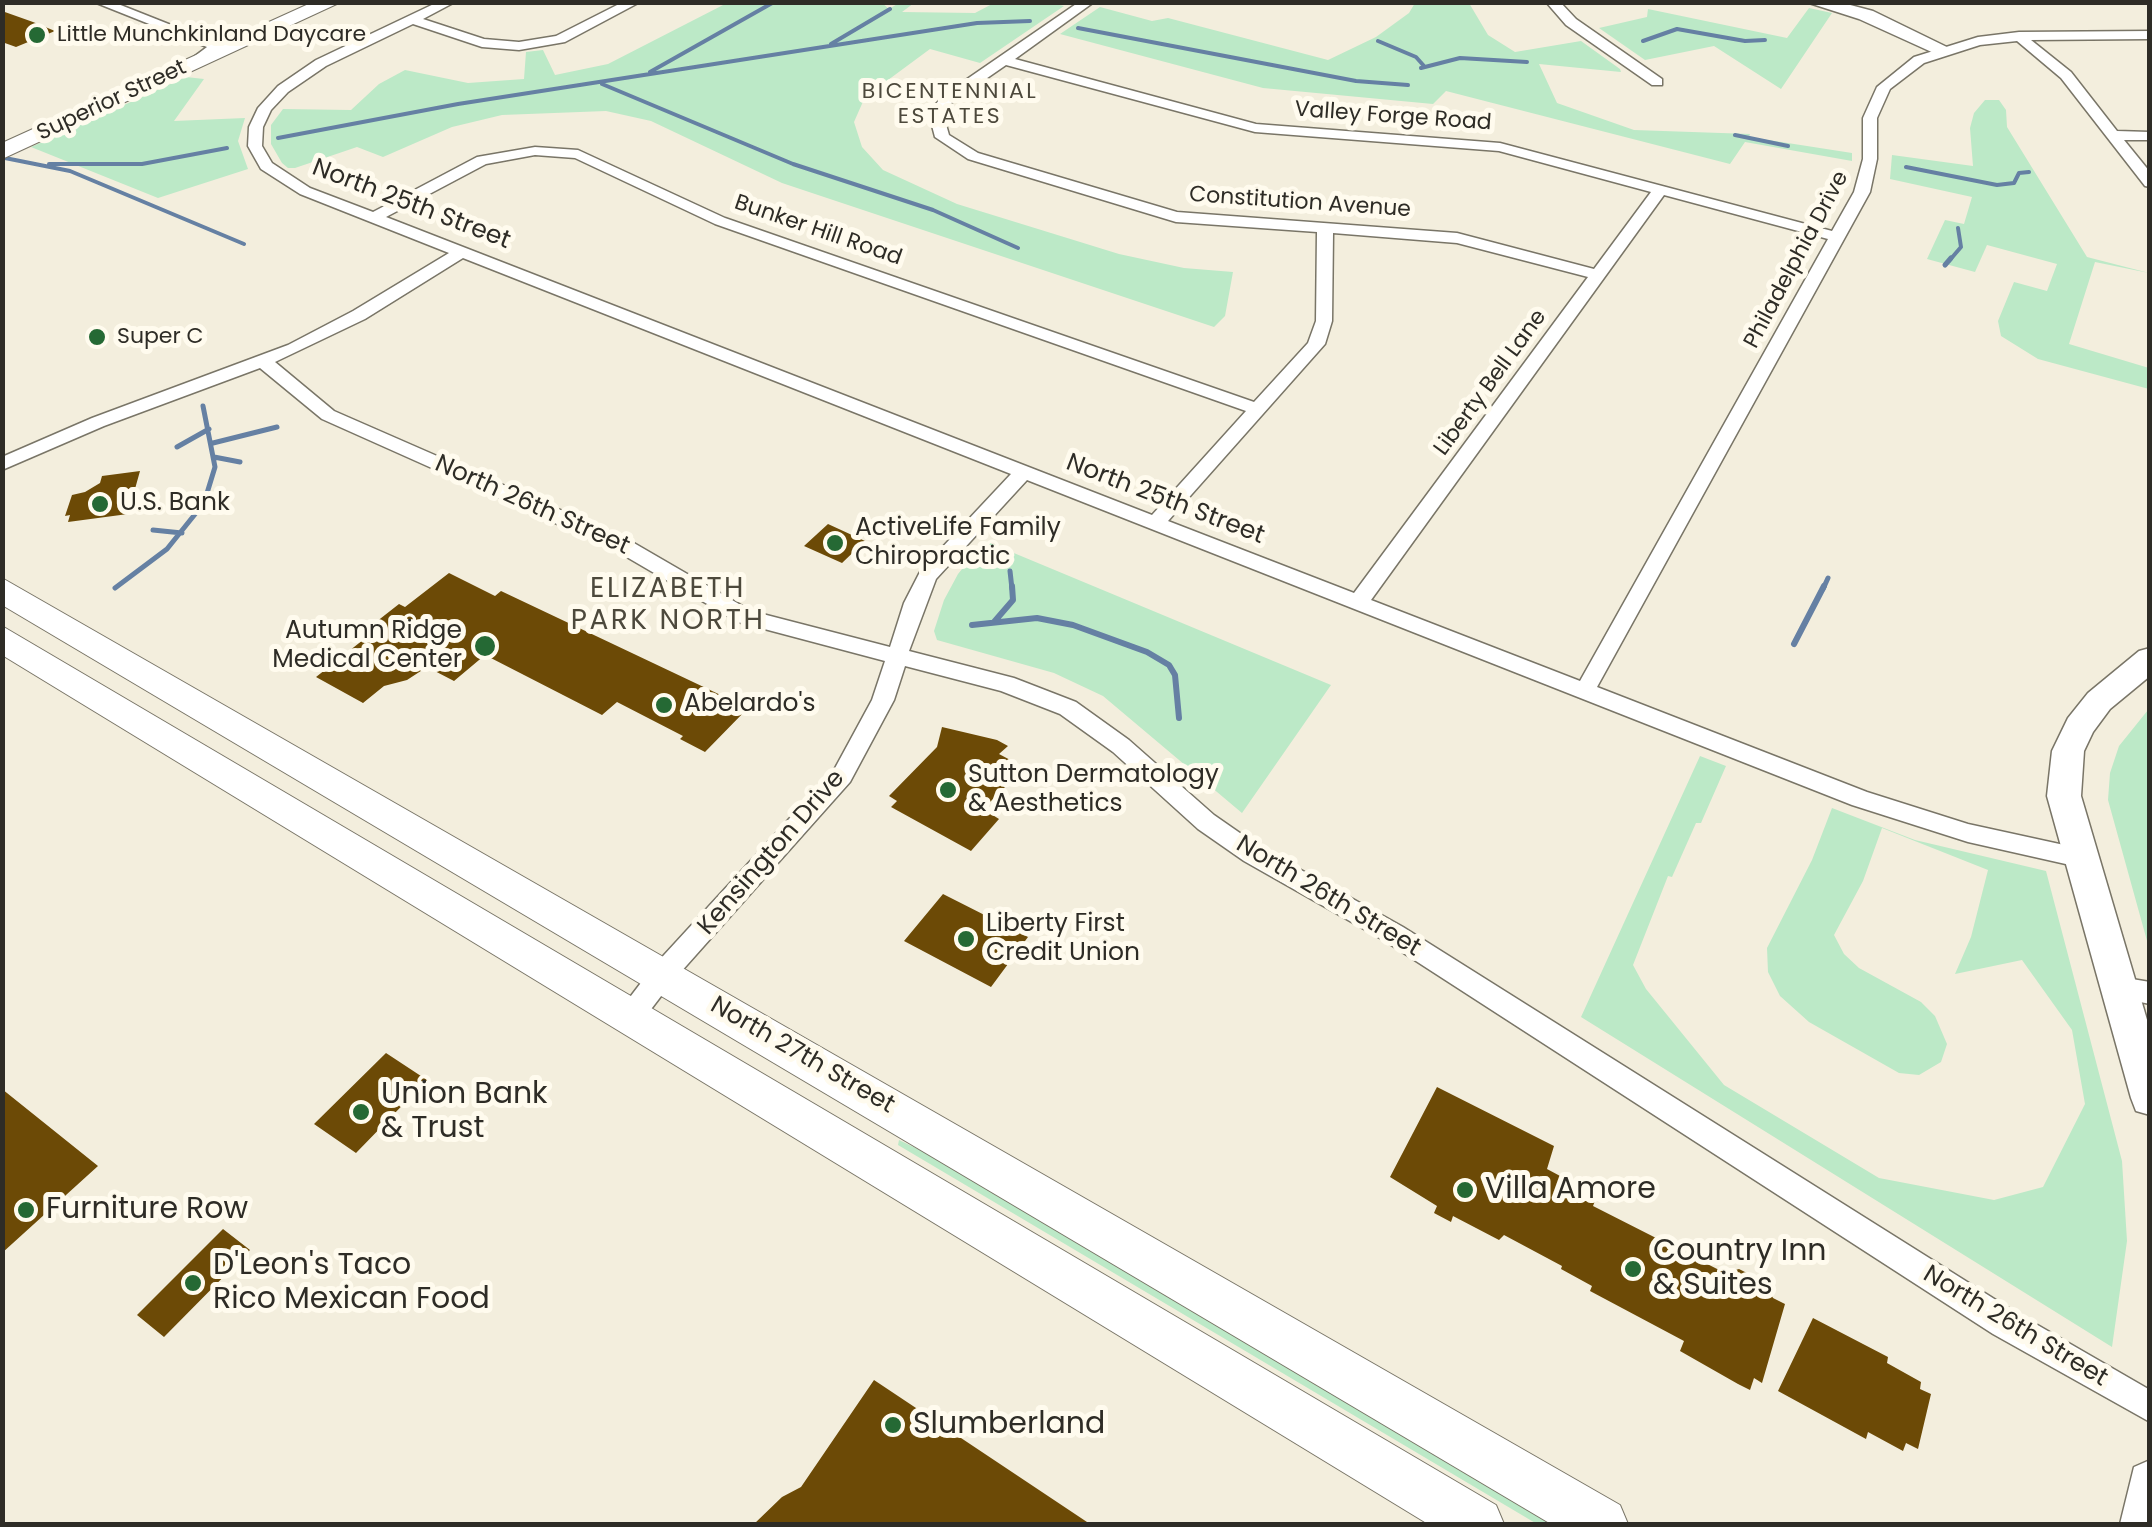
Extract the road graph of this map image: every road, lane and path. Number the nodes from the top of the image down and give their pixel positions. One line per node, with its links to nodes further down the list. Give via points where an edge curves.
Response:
1 (100, 2): 13 (street)
2 (332, 2): 10 (main road, Superior Street)
3 (450, 2): 9 (street)
4 (634, 2): 9 (street, via 571,34 526,45 482,43)
5 (1088, 2): 15 (street, Constitution Avenue)
6 (1552, 2): 17 (street)
7 (1814, 2): 14 (street, via 1874,18)
8 (304, 3): 10 (main road, via 252,34); 13 (main road, Superior Street)
9 (413, 20): 26 (street, North 25th Street, via 283,88 262,112 255,146 284,181)
10 (266, 32): 16 (main road, Superior Street)
11 (2150, 35): 12 (street, Philadelphia Drive)
12 (2020, 36): 14 (street, Philadelphia Drive); 19 (street, via 2066,75)
13 (213, 43): 16 (street, via 215,49); 18 (main road, Superior Street)
14 (1943, 50): 28 (street, Philadelphia Drive, via 1899,72 1876,99 1867,181)
15 (1004, 60): 25 (street, Valley Forge Road, via 1248,127 1483,144); 27 (street, Constitution Avenue, via 938,110 937,129 955,148 1168,215)
16 (194, 64): 21 (main road, Superior Street)
17 (1658, 82)
18 (2, 135)
19 (2114, 135): 20 (street); 22 (street)
20 (2150, 136)
21 (2, 152)
22 (2128, 154): 23 (street); 24 (street)
23 (2150, 154)
24 (2150, 183)
25 (1660, 190): 28 (street, Valley Forge Road); 30 (street, Liberty Bell Lane)
26 (373, 218): 29 (street, North 25th Street); 32 (street, Bunker Hill Road, via 476,162 529,151 578,154 720,220)
27 (1325, 228): 30 (street, Constitution Avenue, via 1469,240); 32 (street, via 1320,337)
28 (1837, 237): 41 (street, Philadelphia Drive)
29 (462, 252): 31 (street, via 351,320); 34 (street, North 25th Street)
30 (1597, 275): 37 (street, Liberty Bell Lane)
31 (264, 362): 33 (street); 39 (street, North 26th Street, via 334,418 620,544 732,612)
32 (1258, 409): 35 (street)
33 (2, 464)
34 (1024, 472): 35 (street, North 25th Street); 39 (street, Kensington Drive, via 928,574)
35 (1155, 523): 37 (street, North 25th Street)
36 (2, 588): 43 (main road, North 27th Street)
37 (1358, 602): 41 (street, North 25th Street)
38 (2, 638): 45 (main road)
39 (899, 656): 43 (street, Kensington Drive, via 873,721 834,786); 47 (street, North 26th Street, via 1034,693 1084,717 1252,854 1377,924 2004,1323)
40 (2150, 658): 42 (street, via 2094,705 2073,738 2064,796)
41 (1585, 690): 42 (street, North 25th Street, via 1901,814)
42 (2080, 857): 44 (street)
43 (662, 975): 45 (street, Kensington Drive); 50 (main road, North 27th Street)
44 (2135, 990): 46 (street)
45 (619, 1010): 49 (main road)
46 (2150, 1098)
47 (2150, 1407)
48 (2150, 1482): 51 (street)
49 (1477, 1524)
50 (1601, 1524)
51 (2144, 1524)

